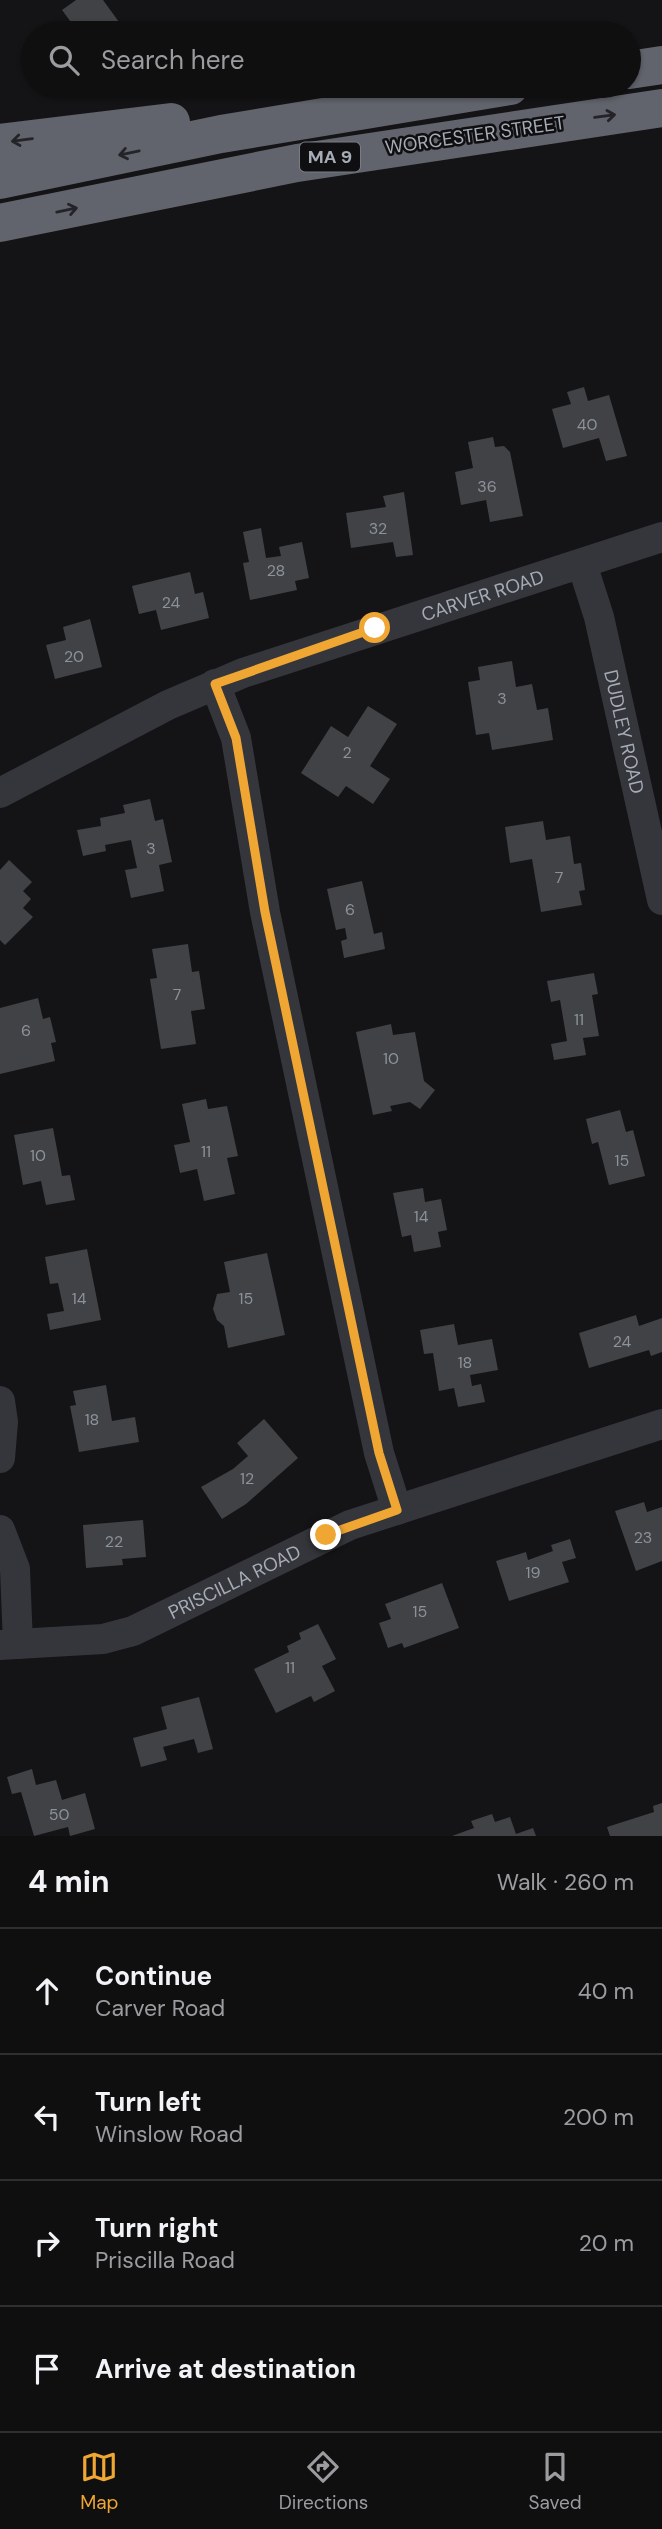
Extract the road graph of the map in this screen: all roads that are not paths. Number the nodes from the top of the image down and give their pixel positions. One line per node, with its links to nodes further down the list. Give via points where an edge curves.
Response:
1 (662, 65): 2 (highway)
2 (641, 68)
3 (410, 98): 6 (highway, one-way to 6)
4 (426, 98): 7 (highway, MA 9, one-way to 7)
5 (662, 108): 8 (highway, WORCESTER STREET / MA 9, one-way to 5, via 298,163)
6 (0, 143)
7 (0, 180)
8 (0, 223)
9 (662, 537): 10 (street, CARVER ROAD)
10 (582, 564): 11 (street, CARVER ROAD, via 375,628); 13 (street, DUDLEY ROAD, via 605,643)
11 (215, 684): 12 (street, CARVER ROAD); 17 (street, via 236,738 265,912 379,1453)
12 (0, 793)
13 (662, 900)
14 (0, 1401): 16 (street)
15 (662, 1424): 17 (street, PRISCILLA ROAD)
16 (0, 1458)
17 (397, 1510): 19 (street, PRISCILLA ROAD, via 326,1535 133,1631 103,1639)
18 (0, 1530): 19 (street, via 15,1569)
19 (9, 1644)

